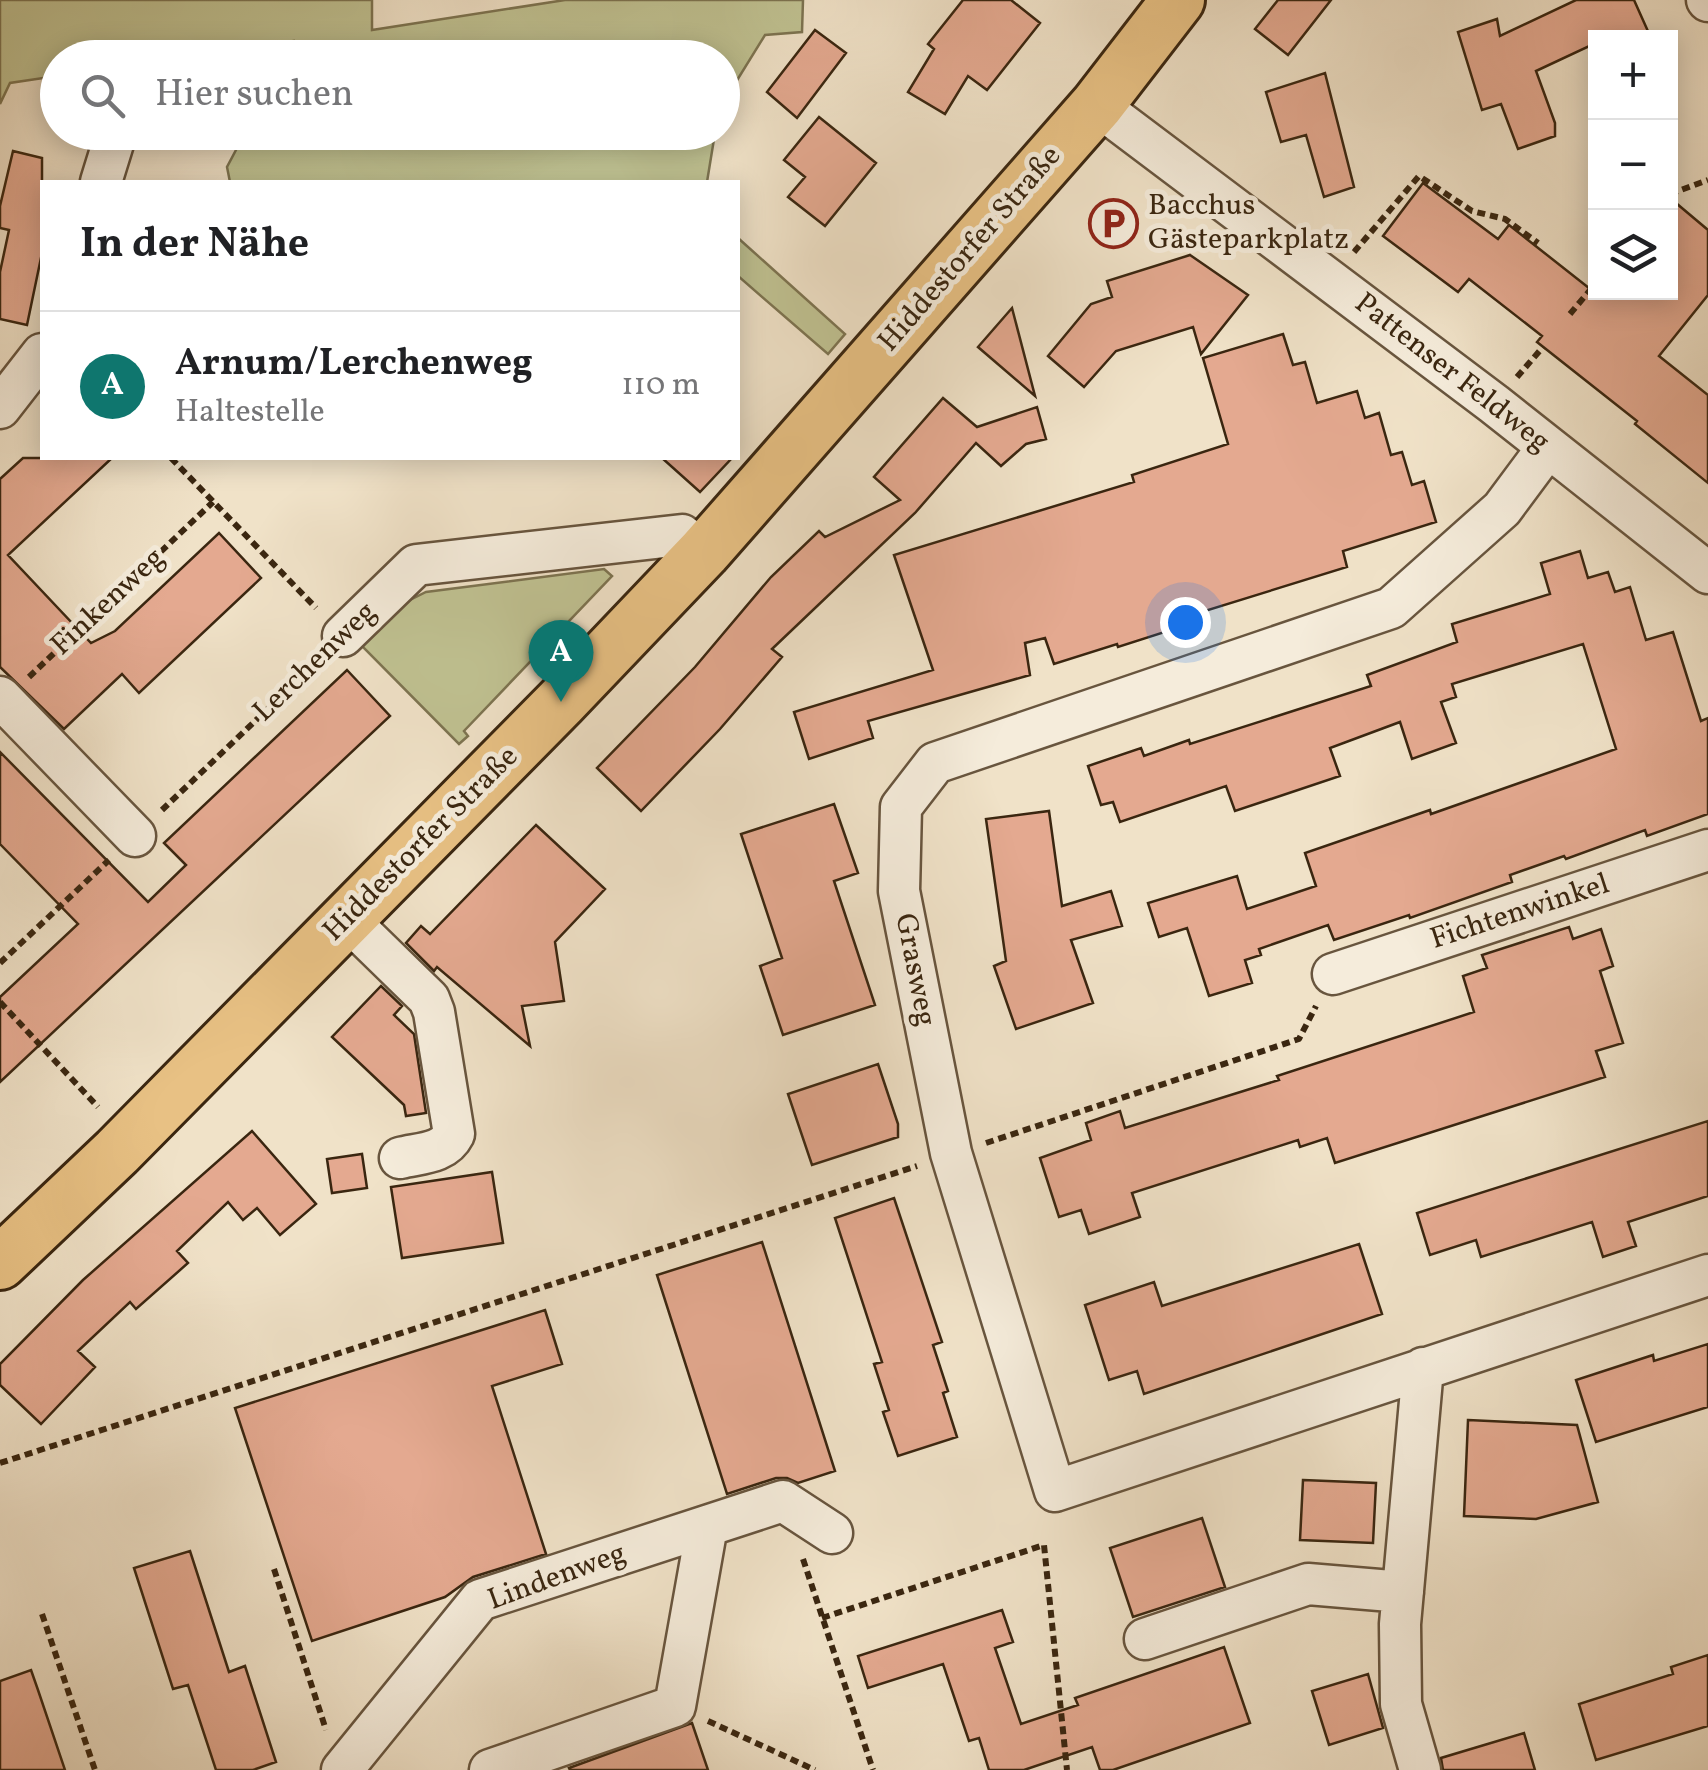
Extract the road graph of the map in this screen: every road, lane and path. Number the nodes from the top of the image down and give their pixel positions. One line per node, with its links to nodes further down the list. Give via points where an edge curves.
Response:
1 (1178, 0): 2 (main road, Hiddestorfer Straße)
2 (1097, 104): 15 (street, Pattenser Feldweg); 18 (main road, Hiddestorfer Straße)
3 (111, 150): 4 (street)
4 (102, 180)
5 (1708, 180): 6 (path)
6 (1678, 191)
7 (1365, 239): 8 (path, via 1419,176 1472,212 1505,218)
8 (1538, 243)
9 (1588, 293): 10 (path)
10 (1570, 314)
11 (1543, 346): 13 (path)
12 (40, 357): 14 (street)
13 (1534, 358)
14 (1, 407)
15 (1548, 447): 19 (street, Pattenser Feldweg); 29 (street, Grasweg, via 1502,509 1391,608 935,762 902,807 899,891)
16 (174, 460): 17 (path)
17 (213, 502): 20 (path); 21 (path, Finkenweg)
18 (704, 552): 20 (street, Lerchenweg, via 682,535 416,565); 24 (main road, Hiddestorfer Straße)
19 (1708, 573)
20 (343, 636): 22 (path, Lerchenweg)
21 (2, 699): 22 (street)
22 (136, 836): 25 (path, Lerchenweg)
23 (1708, 850): 26 (street, Fichtenwinkel)
24 (346, 919): 30 (street, via 434,1012 454,1134 438,1150); 31 (main road, Hiddestorfer Straße)
25 (0, 964)
26 (1333, 974): 29 (path, via 1299,1039)
27 (0, 1002): 28 (path)
28 (110, 1118)
29 (951, 1153): 33 (street, Grasweg, via 1055,1491); 34 (path)
30 (400, 1158)
31 (0, 1263)
32 (1708, 1275): 33 (street, Grasweg)
33 (1424, 1368): 39 (street)
34 (0, 1462)
35 (783, 1500): 36 (street, Lindenweg); 37 (street); 41 (path)
36 (707, 1526): 43 (street); 44 (street, Lindenweg, via 480,1600)
37 (832, 1532)
38 (274, 1569): 44 (path)
39 (1403, 1592): 42 (street, via 1308,1584); 50 (street, via 1402,1704)
40 (42, 1614): 45 (path)
41 (822, 1618): 48 (path); 49 (path, via 1044,1546)
42 (1145, 1639)
43 (676, 1706): 46 (street); 47 (path)
44 (334, 1752)
45 (96, 1770)
46 (490, 1770)
47 (815, 1770)
48 (872, 1770)
49 (1067, 1770)
50 (1420, 1770)

